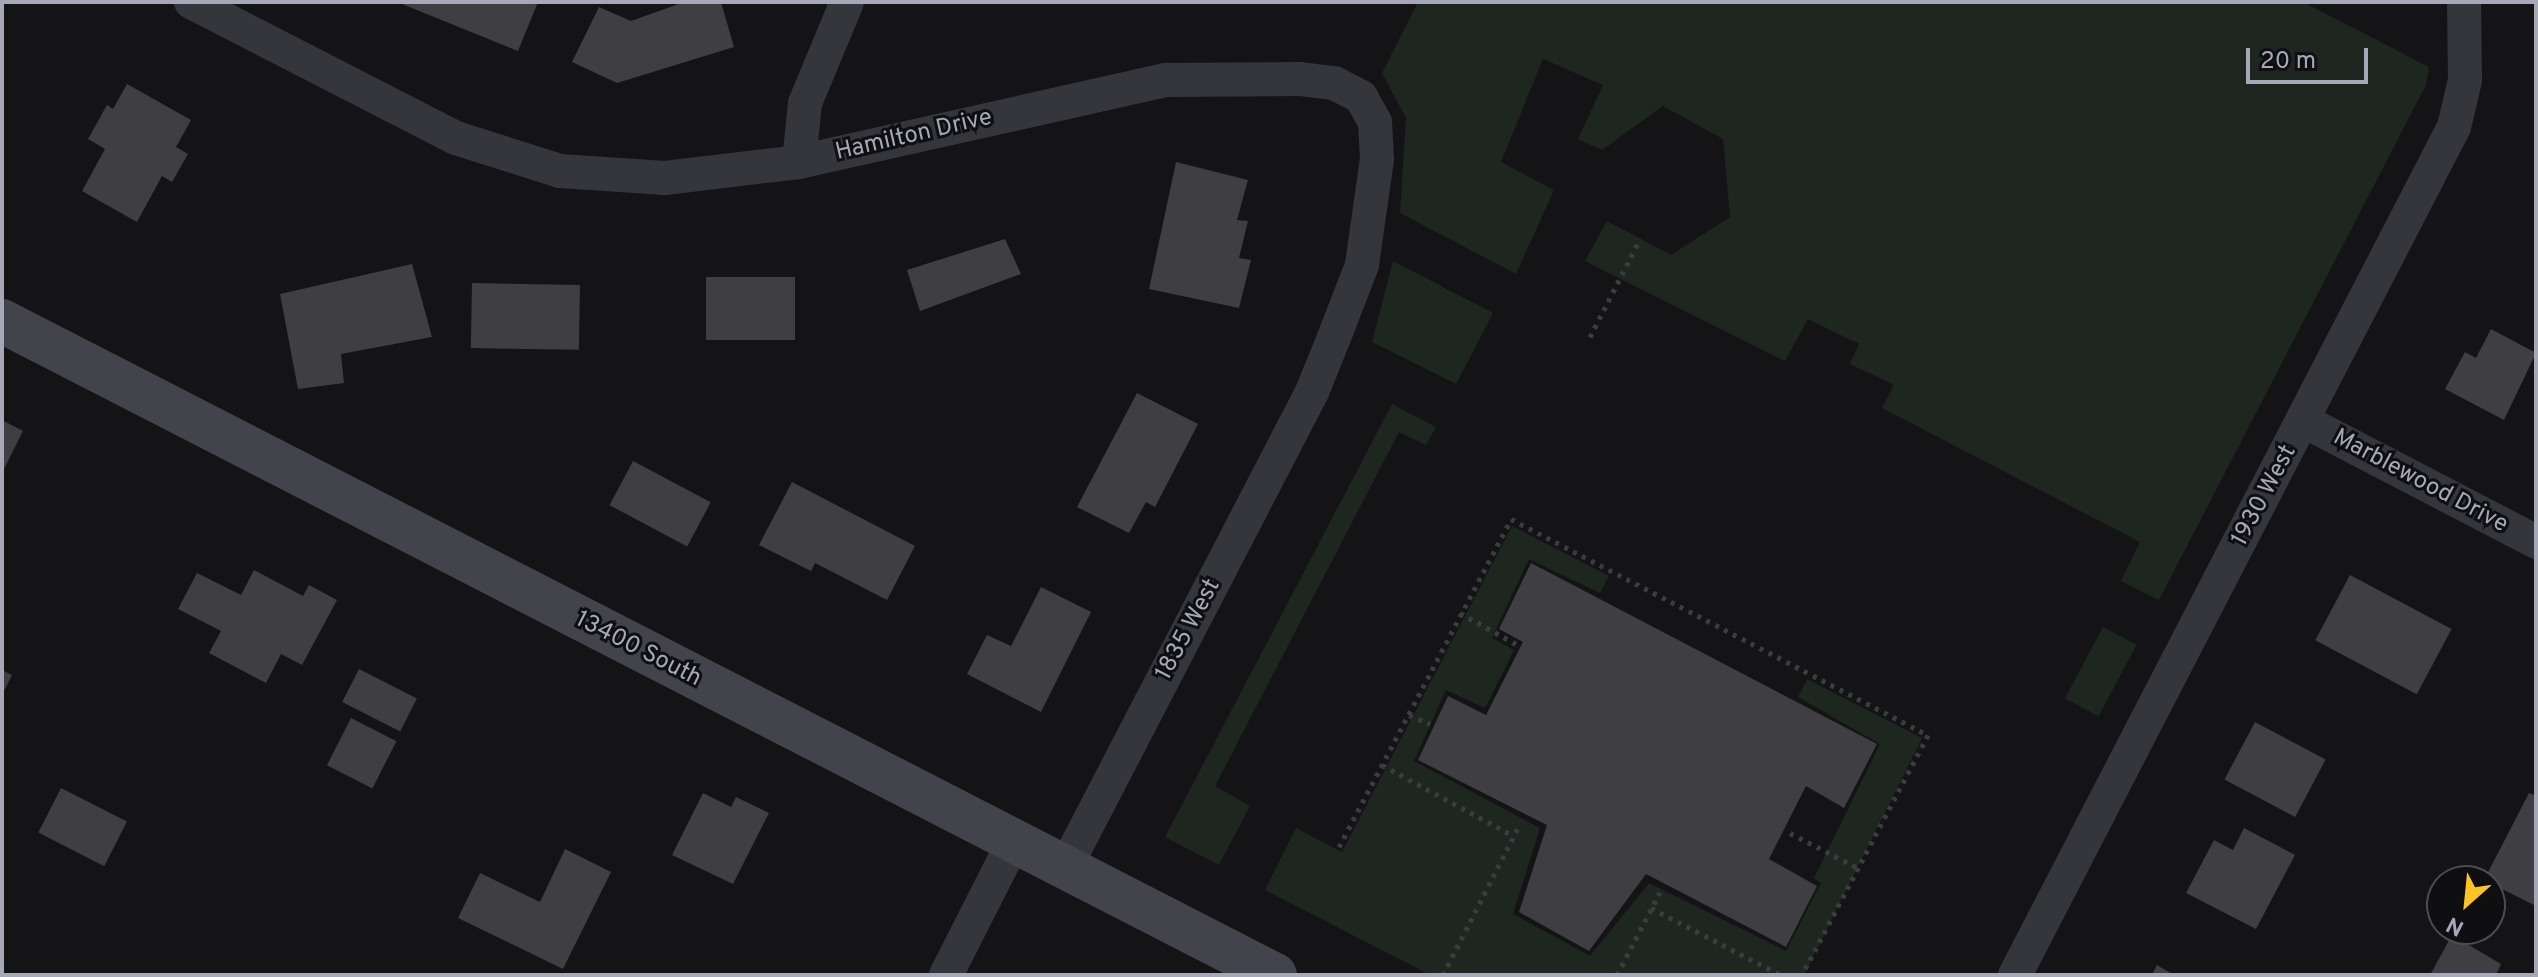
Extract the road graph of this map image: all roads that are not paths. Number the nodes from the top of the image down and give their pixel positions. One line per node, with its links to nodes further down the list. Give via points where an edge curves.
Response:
1 (191, 2): 4 (street, Hamilton Drive, via 456,138 560,171 665,178)
2 (847, 2): 4 (street, via 805,103)
3 (2464, 2): 7 (street, 1930 West, via 2465,80 2454,127)
4 (799, 162): 6 (street, Hamilton Drive, via 1165,80 1334,83 1361,97 1375,122 1377,159 1362,265)
5 (2, 321): 9 (street, 13400 South)
6 (1312, 392): 10 (street, 1835 West)
7 (2304, 421): 8 (street, Marblewood Drive); 13 (street, 1930 West)
8 (2536, 542)
9 (1013, 843): 10 (street, 13400 South); 11 (street)
10 (1065, 868): 12 (street, 13400 South)
11 (946, 975)
12 (1275, 975)
13 (2015, 975)

